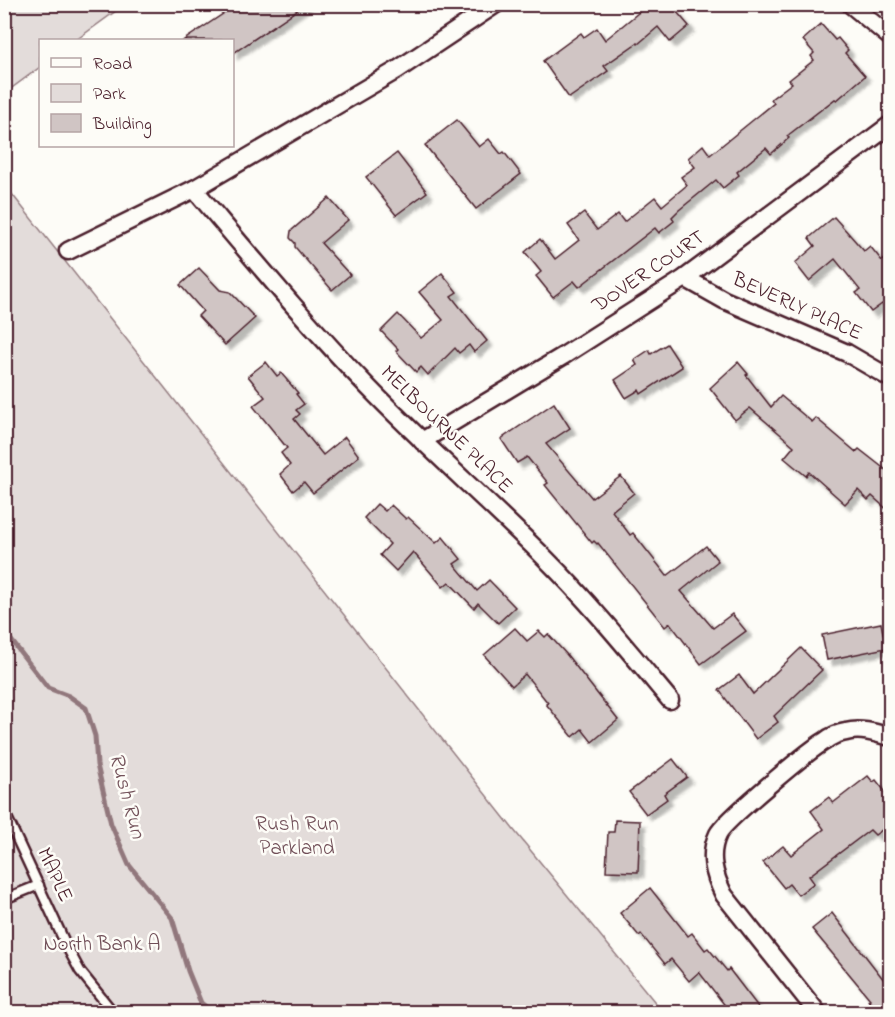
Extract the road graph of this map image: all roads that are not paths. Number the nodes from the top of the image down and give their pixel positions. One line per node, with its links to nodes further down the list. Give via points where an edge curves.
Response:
1 (496, 4): 5 (street, via 397,70)
2 (850, 4): 3 (street)
3 (891, 37)
4 (891, 125): 7 (street, DOVER COURT)
5 (194, 189): 6 (street); 9 (street, MELBOURNE PLACE, via 288,299)
6 (68, 251)
7 (685, 279): 8 (street, BEVERLY PLACE, via 847,353); 9 (street, DOVER COURT)
8 (891, 378)
9 (422, 441): 10 (street, MELBOURNE PLACE, via 529,542 596,612)
10 (670, 700)
11 (891, 738): 16 (street, via 867,731 845,732 825,741 718,832 714,875 724,895)
12 (4, 811): 13 (lane, MAPLE)
13 (39, 885): 14 (lane); 15 (lane, MAPLE, via 71,955)
14 (4, 899)
15 (113, 1012)
16 (817, 1012)

